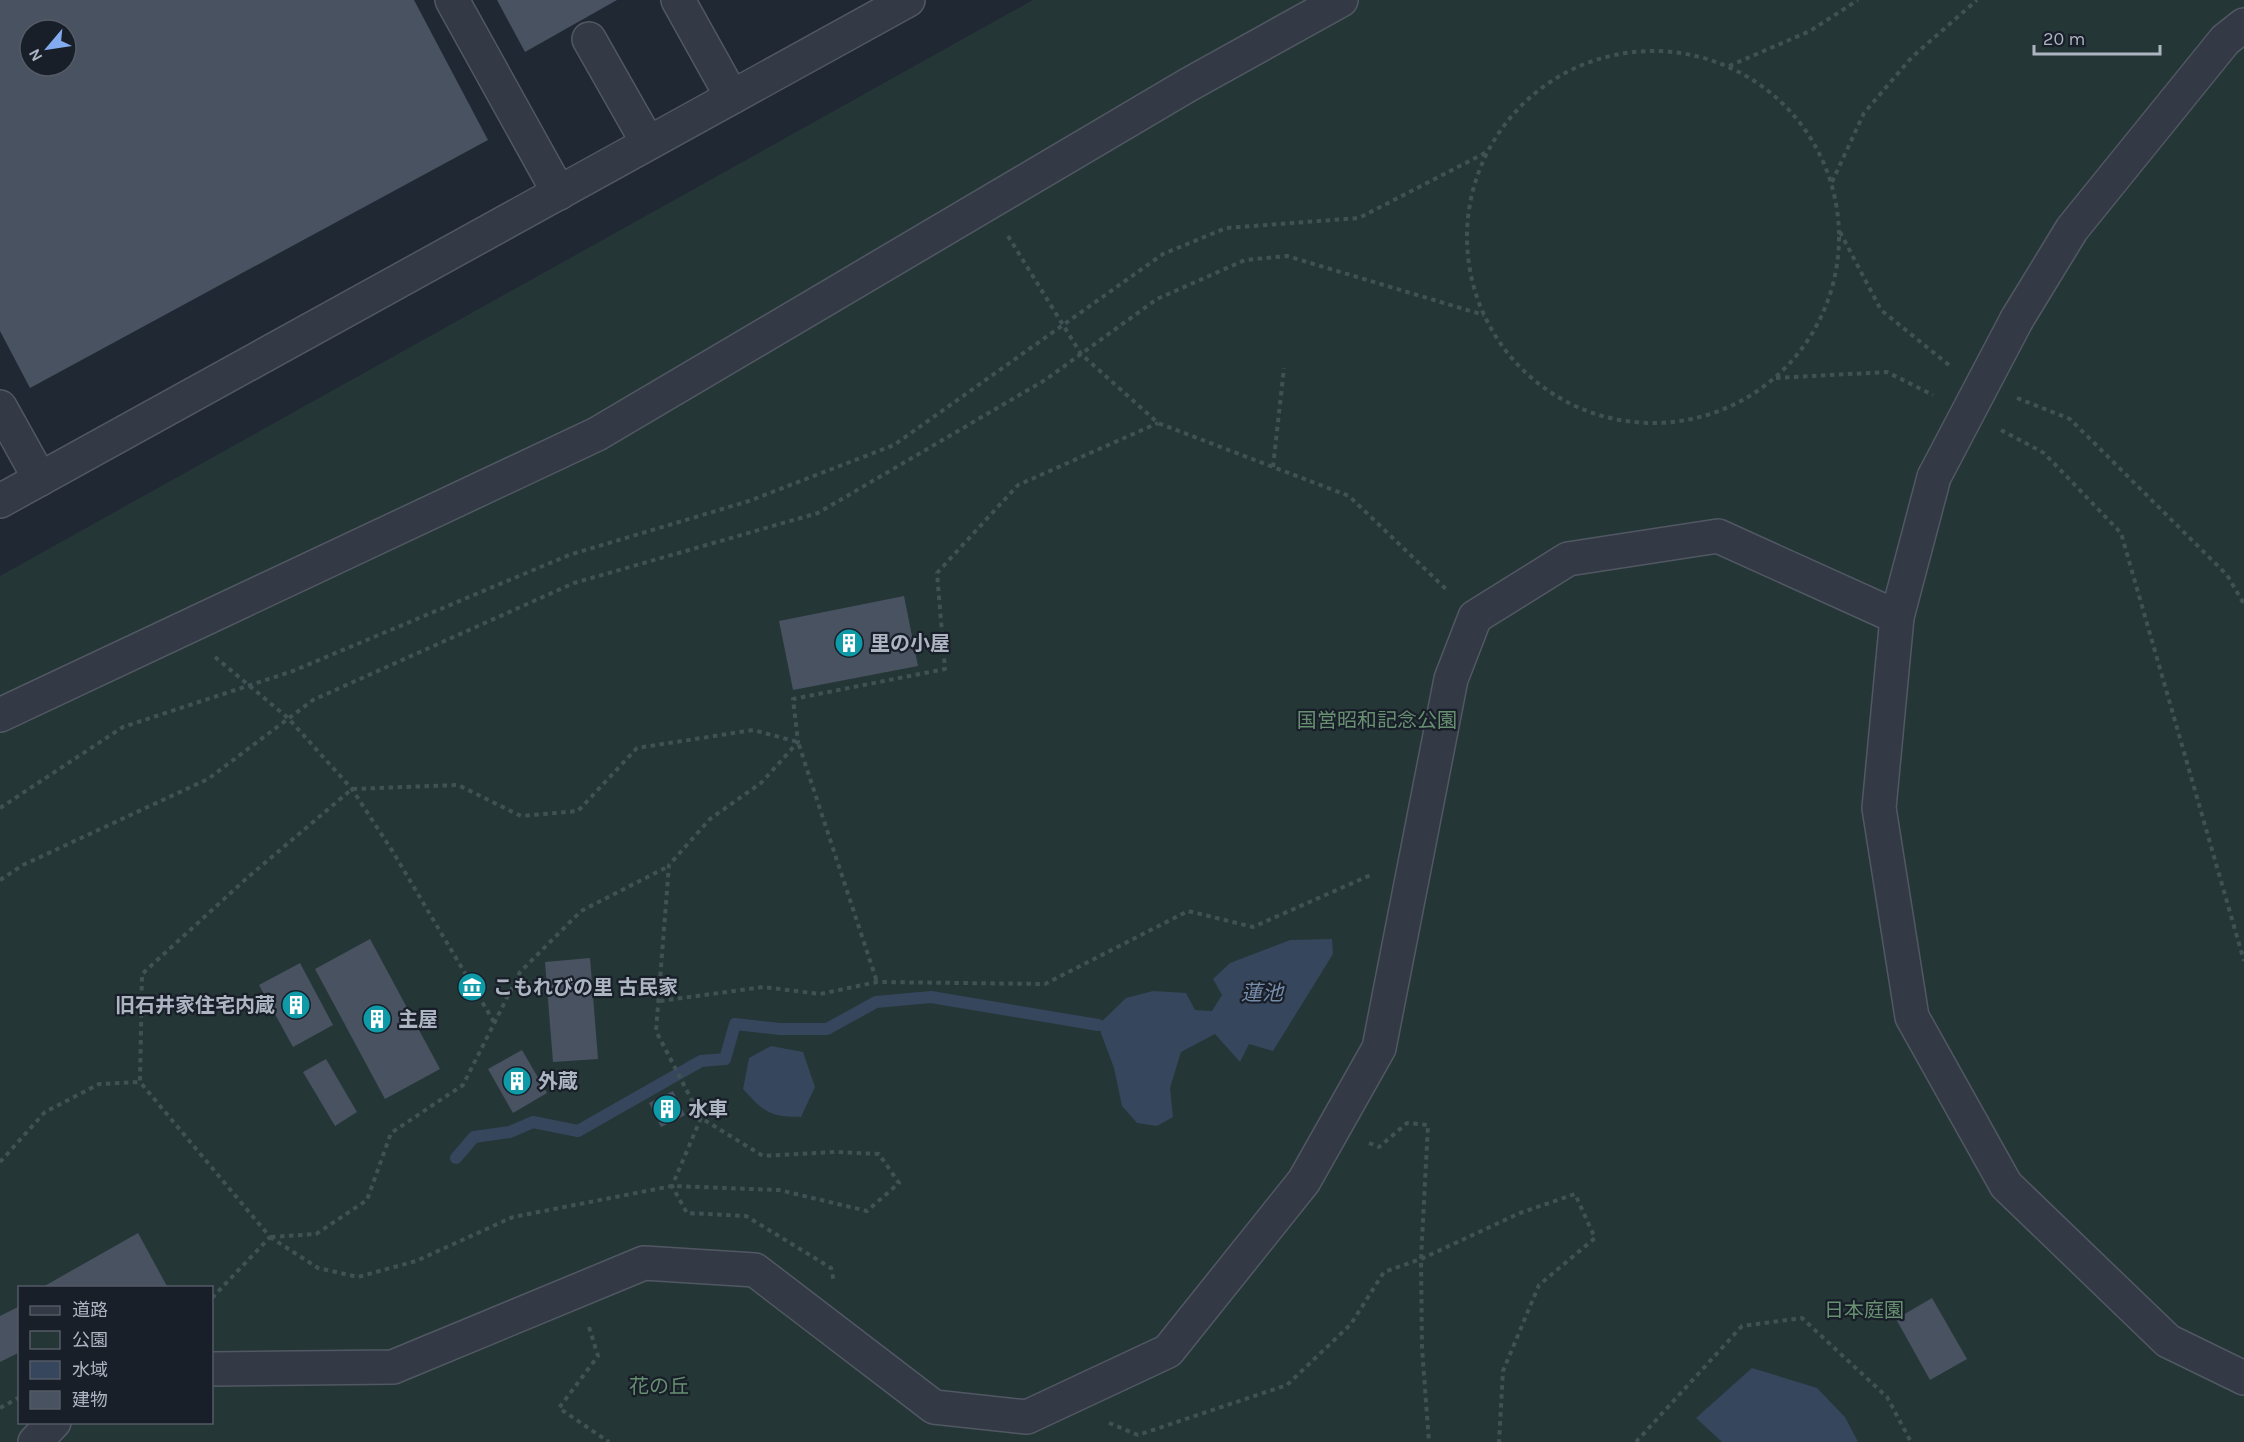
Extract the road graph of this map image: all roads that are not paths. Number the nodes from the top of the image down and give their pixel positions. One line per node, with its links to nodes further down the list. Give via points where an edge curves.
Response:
1 (452, 0): 9 (street)
2 (678, 0): 7 (street)
3 (908, 0): 7 (street)
4 (1341, 0): 14 (street, via 1188,85 597,434)
5 (2244, 25): 13 (street, bridge, via 2225,40 2072,229 2017,319 1934,477)
6 (589, 39): 8 (street)
7 (732, 97): 8 (street)
8 (648, 143): 9 (street)
9 (559, 193): 11 (street)
10 (0, 407): 11 (street)
11 (40, 479): 12 (street)
12 (0, 501)
13 (1897, 617): 15 (street, via 1718,536 1568,560 1475,617 1451,679 1379,1048 1304,1181 1168,1351 1027,1417 934,1407 755,1270 644,1263 393,1367); 16 (street, via 1879,808 1912,1017 2006,1185 2168,1341)
14 (0, 715)
15 (213, 1369)
16 (2244, 1378)
17 (52, 1424): 18 (street)
18 (35, 1442)

